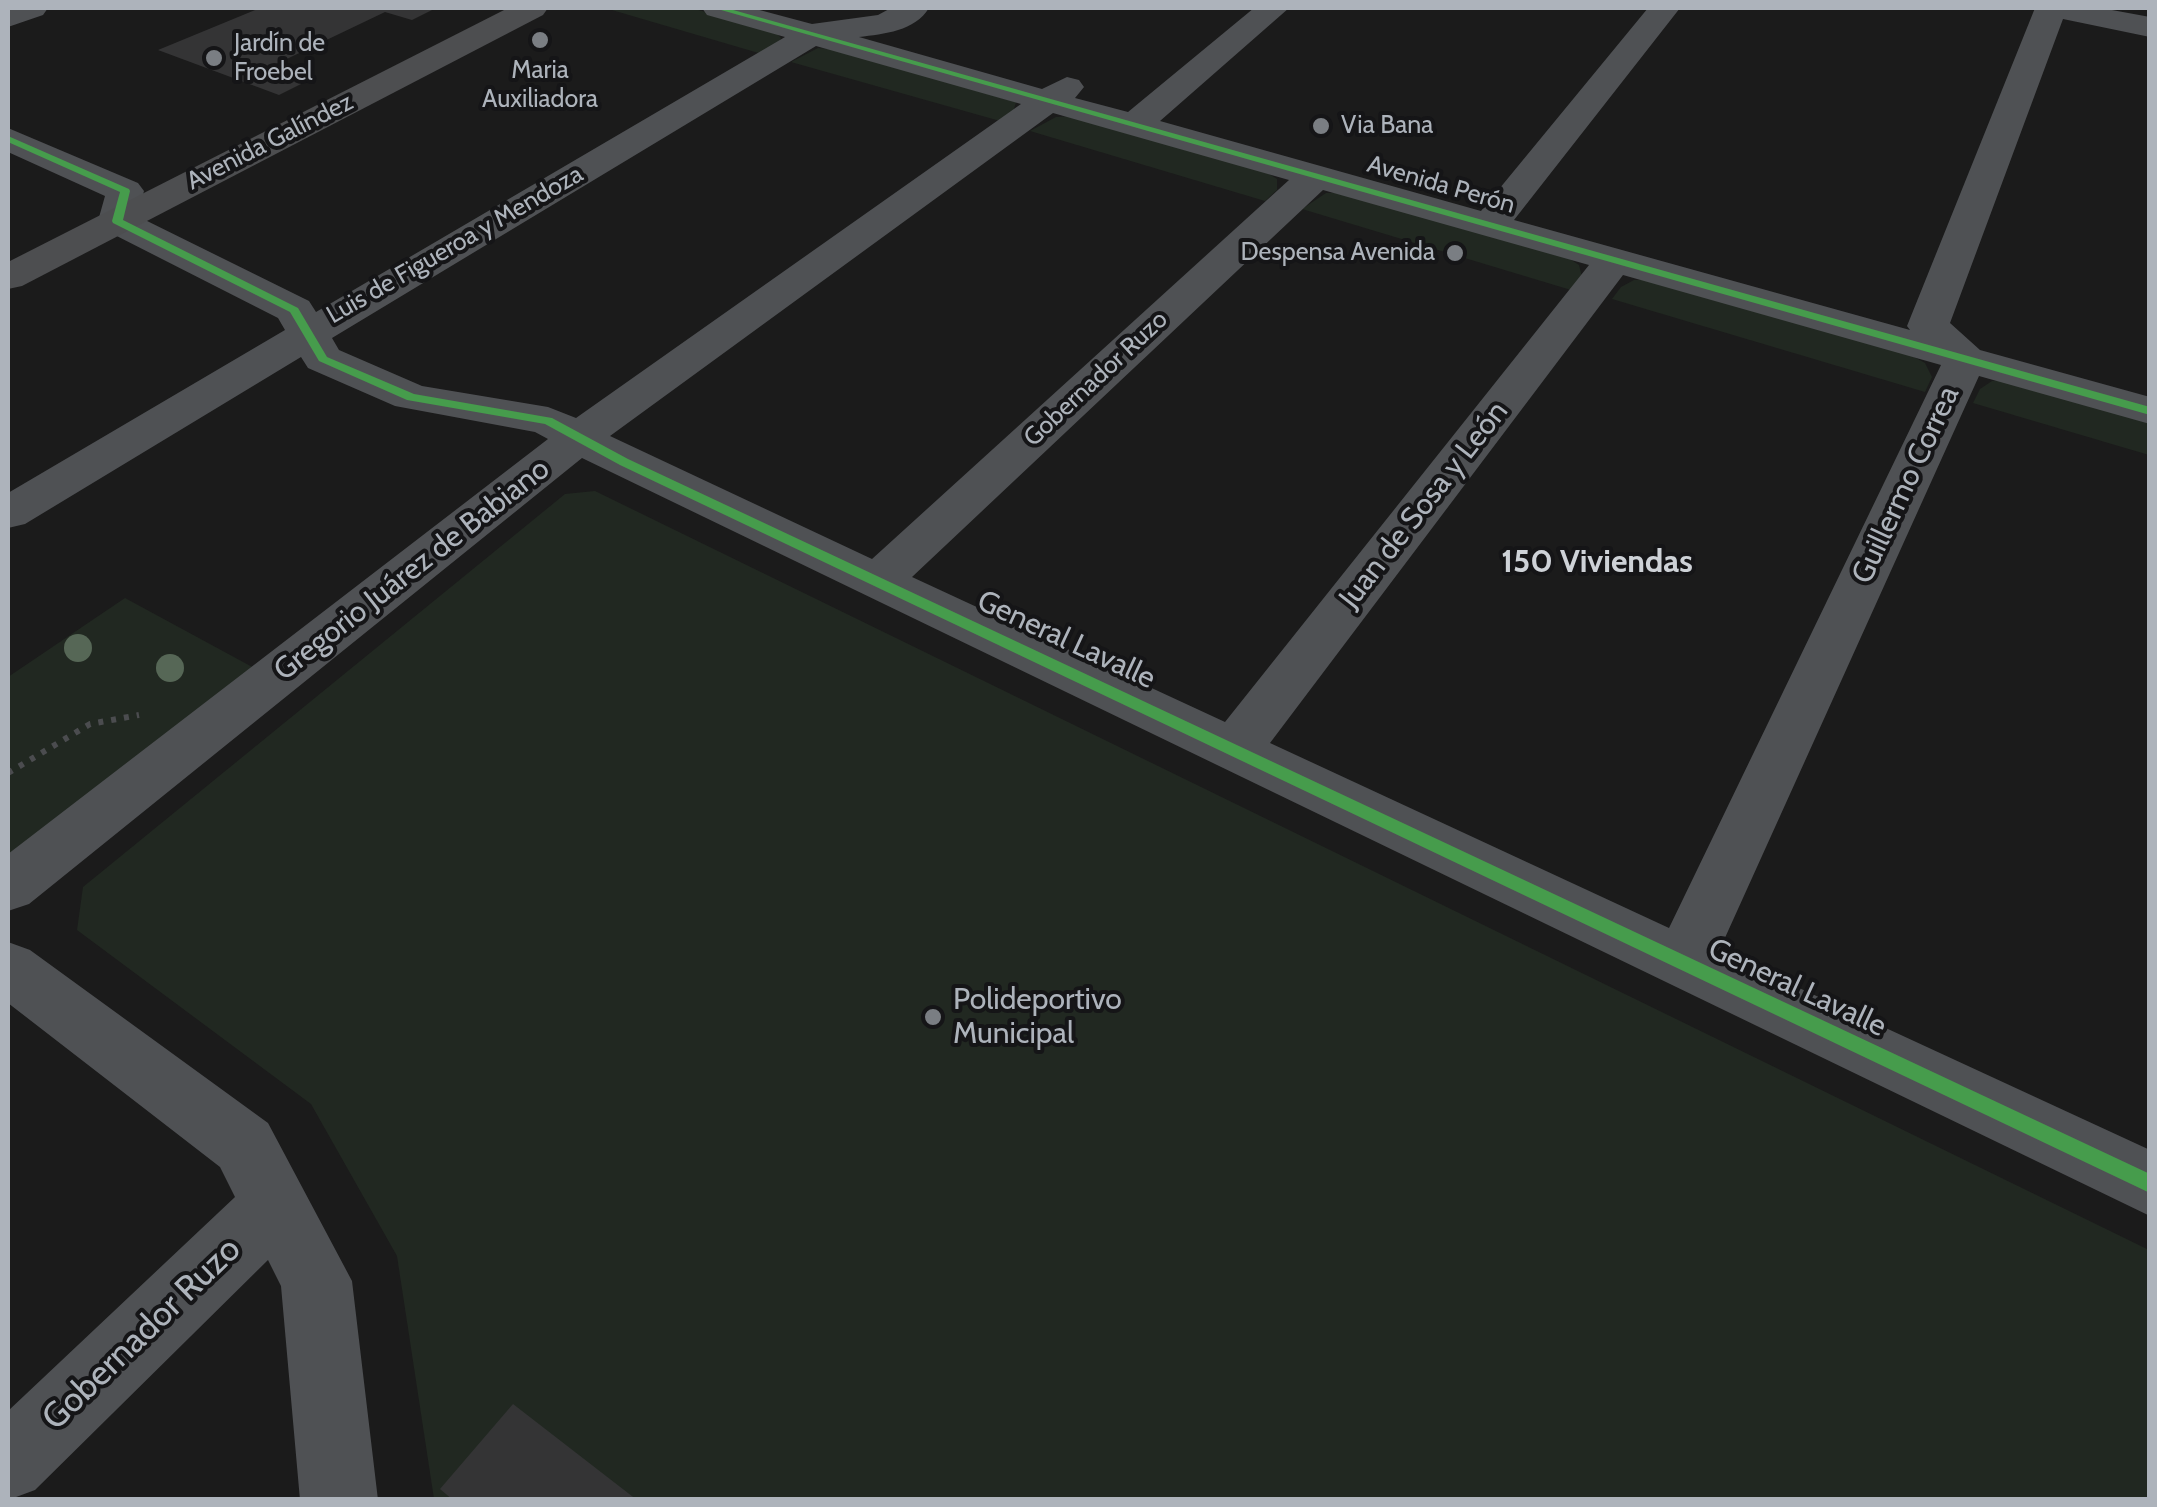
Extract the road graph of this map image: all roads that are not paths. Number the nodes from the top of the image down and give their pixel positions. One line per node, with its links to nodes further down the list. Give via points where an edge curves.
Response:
1 (32, 8): 10 (street)
2 (490, 8): 18 (main road, Avenida Galíndez)
3 (532, 8): 18 (main road, Avenida Galíndez)
4 (718, 8): 13 (street, Avenida Perón)
5 (782, 8): 12 (street, Avenida Perón)
6 (913, 8): 12 (street, Luis de Figueroa y Mendoza, via 887,24)
7 (1273, 8): 15 (street)
8 (1664, 8): 19 (street)
9 (2053, 8): 11 (street); 23 (street)
10 (8, 18)
11 (2150, 27)
12 (856, 28): 13 (street, Luis de Figueroa y Mendoza); 14 (street, Avenida Perón)
13 (813, 34): 14 (street, Avenida Perón); 24 (street, Luis de Figueroa y Mendoza)
14 (1058, 94): 15 (street, Avenida Perón); 28 (street, Gregorio Juárez de Babiano)
15 (1143, 118): 17 (street, Avenida Perón); 19 (street, Avenida Perón)
16 (8, 139): 18 (street, General Lavalle)
17 (1316, 176): 19 (street, Avenida Perón); 30 (street, Gobernador Ruzo)
18 (121, 206): 20 (main road, Avenida Galíndez); 22 (main road, Avenida Galíndez); 24 (street, General Lavalle, via 294,310)
19 (1497, 217): 21 (street, Avenida Perón); 23 (street, Avenida Perón)
20 (8, 250)
21 (1614, 260): 25 (street, Avenida Perón); 31 (street, Juan de Sosa y León)
22 (8, 277)
23 (1928, 326): 25 (street, Guillermo Correa); 26 (street, Avenida Perón)
24 (308, 331): 28 (street, General Lavalle, via 323,359 411,397 548,421); 29 (street, Luis de Figueroa y Mendoza)
25 (1965, 359): 27 (street, Avenida Perón); 33 (street, Guillermo Correa)
26 (2150, 388)
27 (2150, 411)
28 (581, 436): 30 (street, General Lavalle); 32 (street, Gregorio Juárez de Babiano)
29 (8, 512)
30 (877, 582): 31 (street, General Lavalle)
31 (1234, 750): 33 (street, General Lavalle)
32 (8, 888)
33 (1682, 964): 35 (street, General Lavalle)
34 (8, 968): 36 (street, via 244,1145)
35 (2150, 1184)
36 (276, 1205): 37 (street, Gobernador Ruzo); 38 (street, via 316,1281)
37 (8, 1463)
38 (339, 1500)

